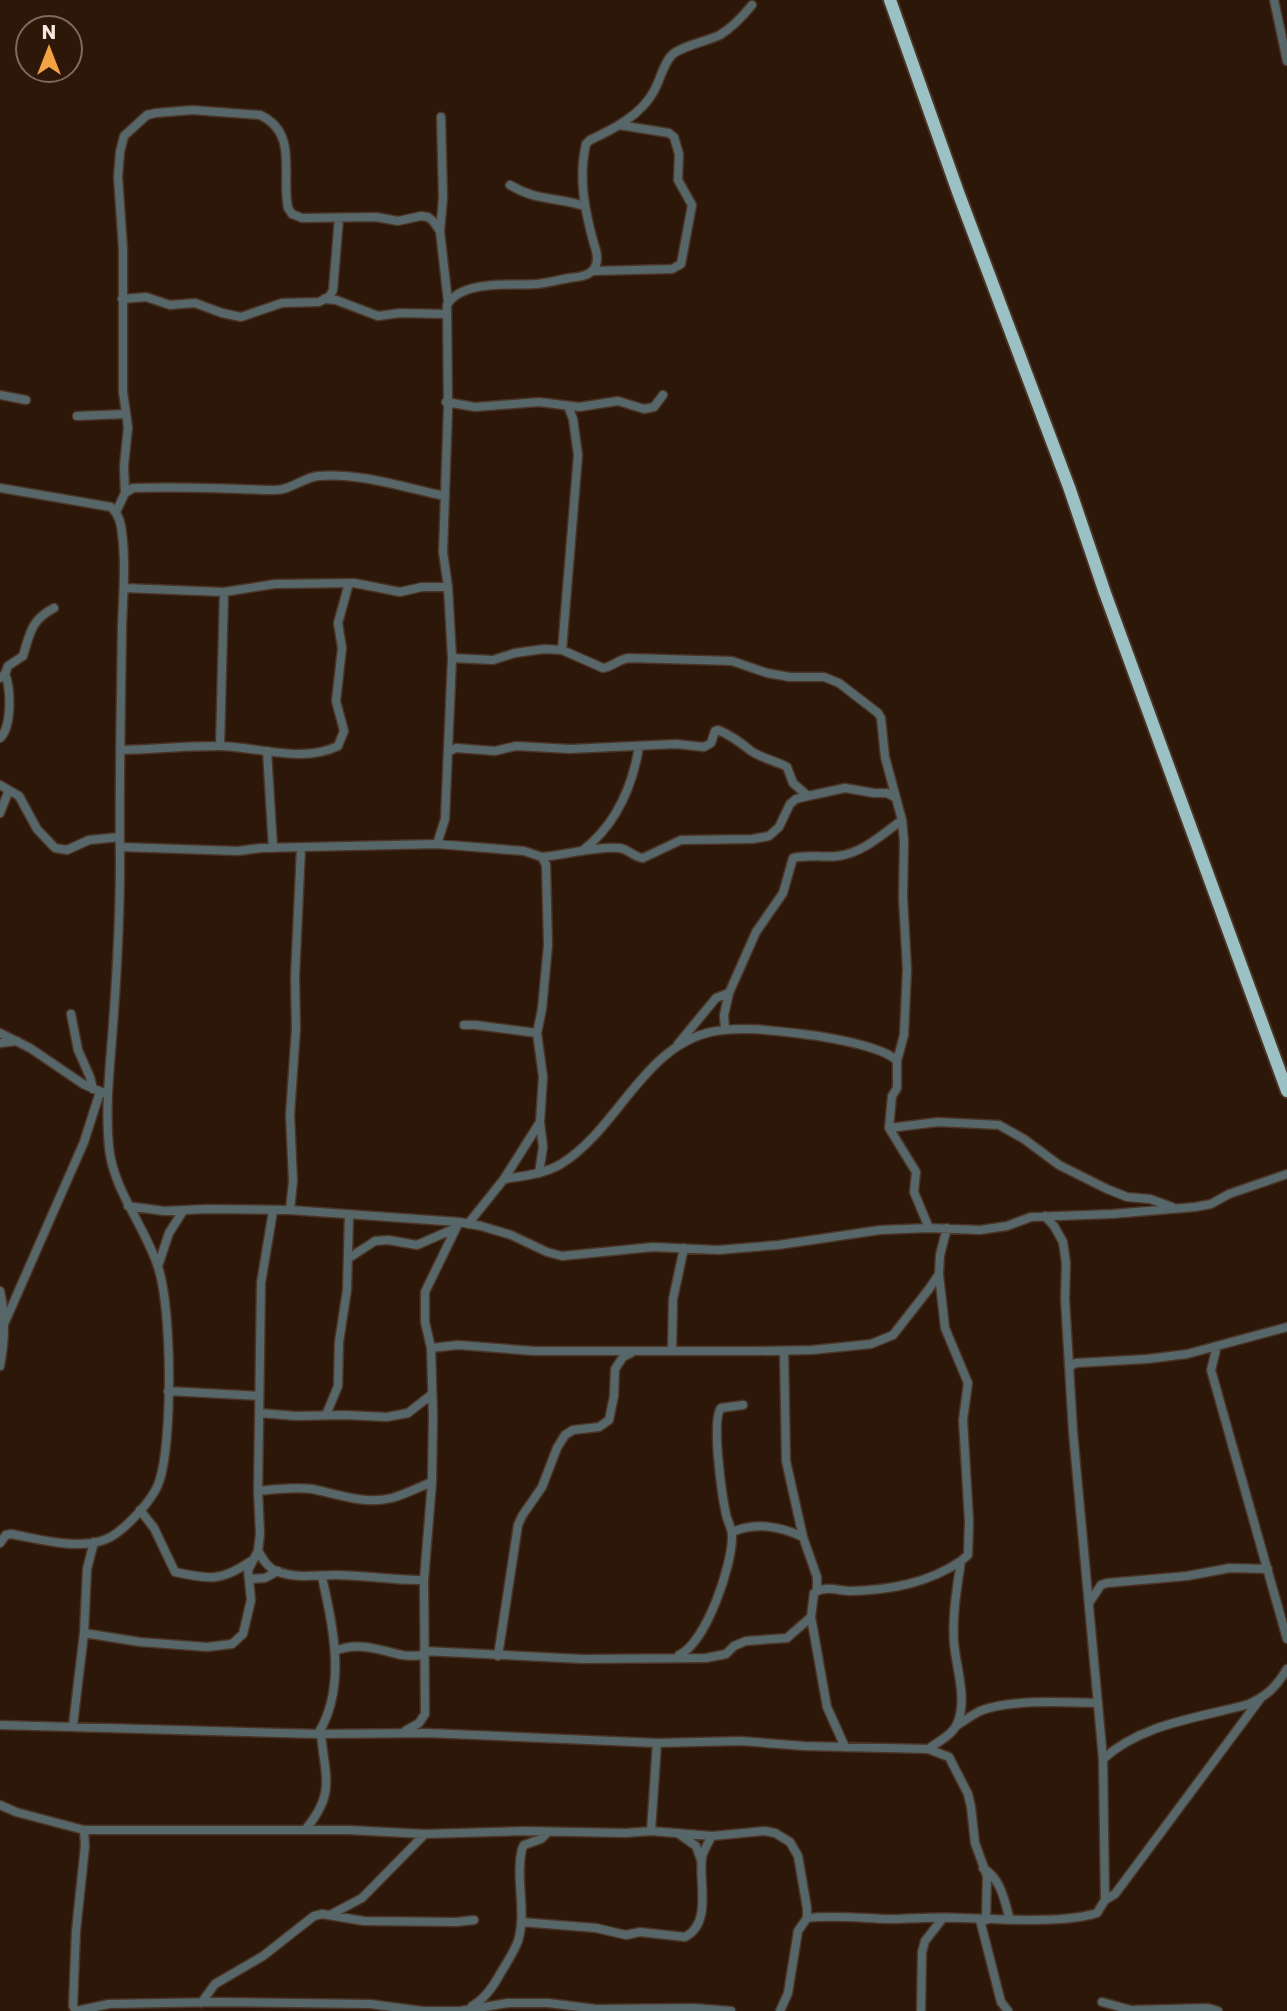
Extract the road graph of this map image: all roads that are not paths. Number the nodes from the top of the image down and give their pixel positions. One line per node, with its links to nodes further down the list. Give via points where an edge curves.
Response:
1 (890, 0): 64 (highway)
2 (1274, 0): 4 (street)
3 (752, 5): 6 (street, via 723,33 671,56 649,99)
4 (1287, 61)
5 (440, 117): 10 (street)
6 (618, 125): 8 (street, via 586,144); 11 (street, via 674,137 678,180 692,205 684,254 681,264 672,269)
7 (510, 186): 8 (street, via 533,197)
8 (584, 206): 11 (street, via 596,252)
9 (339, 218): 10 (street, via 398,221 421,216 433,220); 12 (street, via 292,214 286,200 282,134 270,120 260,115 192,110 147,115 124,136 120,152); 13 (street, via 333,290)
10 (440, 231): 14 (street)
11 (593, 271): 14 (street, via 579,278 483,287)
12 (122, 299): 13 (street, via 195,303 241,317 282,303); 21 (street)
13 (324, 299): 15 (street, via 377,316)
14 (448, 302): 15 (street)
15 (445, 314): 19 (street)
16 (0, 396): 18 (street)
17 (663, 396): 20 (street, via 654,407 644,409 618,401)
18 (26, 400)
19 (446, 402): 20 (street, via 487,407 527,403); 25 (street)
20 (568, 406): 32 (street, via 578,455)
21 (126, 414): 22 (street); 24 (street)
22 (77, 416)
23 (0, 488): 26 (street, via 111,507)
24 (125, 493): 25 (street, via 133,488 160,487 274,490 326,476 384,482); 26 (street)
25 (445, 496): 28 (street, via 443,552)
26 (116, 512): 29 (street, via 122,532)
27 (349, 583): 28 (street, via 400,592); 30 (street, via 267,585); 39 (street, via 338,623 342,648 336,695 343,723 341,743 315,752)
28 (448, 587): 33 (street)
29 (124, 588): 30 (street); 38 (street)
30 (224, 592): 36 (street)
31 (54, 608): 34 (street, via 35,622 23,656 8,666)
32 (562, 650): 33 (street, via 533,650 493,660); 44 (street, via 603,668 629,658 732,661 767,673 824,677 839,683 881,718)
33 (452, 658): 40 (street)
34 (3, 676): 35 (street, via 9,687 8,713)
35 (0, 738)
36 (220, 746): 38 (street); 39 (street)
37 (639, 747): 40 (street, via 516,746); 43 (street, via 704,747 719,730 787,767 793,783); 52 (street, via 632,781 615,814 596,841)
38 (120, 750): 47 (street)
39 (267, 751): 50 (street)
40 (448, 752): 48 (street, via 445,819)
41 (0, 785): 42 (street)
42 (9, 790): 45 (street); 47 (street, via 19,796 37,829 55,848 67,850 89,840)
43 (808, 796): 44 (street, via 845,788); 52 (street, via 790,804 774,832 761,839 681,840 643,858 615,848)
44 (896, 798): 46 (street)
45 (0, 813)
46 (902, 820): 54 (street, via 859,850 793,858 783,892 756,932); 63 (street, via 907,970 904,1035)
47 (120, 837): 49 (street)
48 (437, 845): 51 (street); 53 (street, via 524,851)
49 (120, 847): 50 (street); 65 (street, via 120,929)
50 (273, 848): 51 (street)
51 (301, 848): 73 (street)
52 (582, 851): 53 (street)
53 (542, 857): 59 (street, via 548,944)
54 (729, 993): 57 (street, via 723,1015); 62 (street, via 716,998)
55 (71, 1014): 65 (street, via 78,1050)
56 (464, 1025): 59 (street)
57 (725, 1030): 62 (street); 63 (street, via 832,1038 887,1052)
58 (0, 1033): 60 (street)
59 (537, 1034): 66 (street, via 543,1077)
60 (17, 1041): 61 (street); 65 (street)
61 (0, 1043)
62 (676, 1048): 68 (street, via 588,1142 563,1163)
63 (897, 1061): 67 (street)
64 (1287, 1091)
65 (100, 1092): 71 (street, via 109,1150); 87 (street, via 84,1142)
66 (540, 1122): 68 (street); 70 (street)
67 (889, 1128): 72 (street, via 937,1122 999,1125 1107,1189); 79 (street, via 916,1172 914,1192)
68 (540, 1172): 70 (street)
69 (1287, 1174): 72 (street, via 1211,1204)
70 (505, 1179): 78 (street)
71 (128, 1206): 74 (street); 83 (street)
72 (1175, 1209): 77 (street)
73 (290, 1210): 75 (street); 76 (street)
74 (183, 1211): 75 (street); 83 (street, via 169,1233)
75 (273, 1211): 98 (street, via 261,1283)
76 (349, 1215): 78 (street); 82 (street)
77 (1045, 1216): 80 (street, via 996,1229); 95 (street, via 1060,1236 1065,1254)
78 (461, 1225): 81 (street, via 511,1235 562,1255); 82 (street, via 417,1245 375,1241); 90 (street, via 425,1292 425,1322)
79 (929, 1228): 80 (street); 81 (street, via 880,1230 735,1250)
80 (947, 1228): 84 (street)
81 (684, 1248): 92 (street, via 673,1299)
82 (349, 1258): 101 (street, via 338,1386)
83 (158, 1266): 96 (street, via 165,1296)
84 (939, 1274): 93 (street, via 898,1329 881,1342); 112 (street, via 945,1328 968,1383 963,1429 969,1541 968,1555)
85 (0, 1291): 86 (street)
86 (2, 1309): 87 (street)
87 (5, 1322): 94 (street)
88 (1287, 1327): 89 (street)
89 (1217, 1346): 95 (street); 113 (street, via 1211,1370)
90 (432, 1348): 91 (street); 97 (street)
91 (634, 1351): 92 (street); 125 (street, via 615,1369 609,1420 565,1435 542,1487 518,1525)
92 (672, 1351): 93 (street)
93 (784, 1351): 107 (street, via 786,1461)
94 (0, 1366)
95 (1069, 1367): 119 (street)
96 (168, 1391): 98 (street); 104 (street, via 163,1468 153,1496)
97 (432, 1395): 101 (street, via 400,1416); 102 (street)
98 (259, 1396): 100 (street)
99 (743, 1405): 105 (street, via 718,1411 724,1504)
100 (260, 1413): 101 (street); 103 (street)
101 (326, 1415)
102 (432, 1482): 103 (street, via 374,1500 312,1489); 117 (street)
103 (258, 1491): 110 (street)
104 (140, 1510): 108 (street, via 113,1536); 111 (street, via 175,1572 226,1576)
105 (732, 1532): 107 (street, via 765,1525); 126 (street, via 726,1570 705,1626 689,1650)
106 (3, 1535): 108 (street); 109 (street)
107 (803, 1536): 118 (street)
108 (94, 1542): 121 (street, via 86,1580)
109 (0, 1544)
110 (258, 1551): 111 (street); 114 (street)
111 (251, 1561): 116 (street)
112 (961, 1561): 118 (street, via 893,1589); 132 (street, via 954,1624 961,1704)
113 (1268, 1569): 119 (street, via 1230,1568 1107,1583); 122 (street)
114 (278, 1571): 115 (street); 116 (street)
115 (322, 1577): 117 (street); 123 (street)
116 (248, 1579): 121 (street, via 251,1592 246,1625 232,1644 182,1646)
117 (424, 1580): 124 (street)
118 (817, 1589): 120 (street)
119 (1088, 1604): 129 (street)
120 (811, 1617): 126 (street, via 788,1638 746,1641 716,1657); 136 (street, via 827,1707)
121 (84, 1633): 131 (street)
122 (1287, 1639)
123 (335, 1651): 124 (street, via 366,1646 403,1655); 134 (street, via 330,1710)
124 (425, 1653): 125 (street); 133 (street, via 425,1714)
125 (498, 1656): 126 (street)
126 (674, 1658)
127 (1287, 1669): 128 (street)
128 (1260, 1699): 138 (street, via 1148,1731 1117,1746); 149 (street, via 1115,1894)
129 (1098, 1703): 132 (street, via 993,1707); 138 (street)
130 (0, 1725): 131 (street)
131 (73, 1725): 134 (street)
132 (956, 1726): 137 (street)
133 (403, 1732): 134 (street); 135 (street)
134 (319, 1734): 141 (street, via 326,1793 322,1808)
135 (657, 1743): 136 (street, via 741,1741); 142 (street)
136 (845, 1747): 137 (street)
137 (928, 1749): 148 (street, via 949,1756 954,1764 971,1807)
138 (1103, 1759): 149 (street)
139 (0, 1805): 140 (street)
140 (84, 1830): 141 (street); 161 (street, via 72,2006)
141 (305, 1830): 144 (street)
142 (651, 1831): 143 (street); 145 (street)
143 (548, 1832): 144 (street); 156 (street, via 522,1849)
144 (425, 1834): 150 (street, via 362,1898)
145 (679, 1834): 146 (street); 147 (street, via 696,1846)
146 (712, 1836): 147 (street); 151 (street, via 765,1831 785,1838 801,1867)
147 (702, 1863): 156 (street, via 699,1917 695,1929 685,1937)
148 (983, 1868): 154 (street, via 987,1876); 155 (street, via 1000,1886)
149 (1105, 1900): 155 (street, via 1097,1913 1090,1915)
150 (329, 1915): 153 (street, via 364,1921); 157 (street, via 305,1921 263,1956 215,1984)
151 (807, 1917): 152 (street); 163 (street, via 798,1931 788,1993)
152 (943, 1917): 154 (street); 164 (street, via 922,1952)
153 (474, 1920)
154 (983, 1920): 155 (street); 165 (street, via 1001,2002)
155 (1010, 1920)
156 (521, 1922): 159 (street, via 518,1940 498,1979 481,2001)
157 (201, 2003): 159 (street); 161 (street, via 109,2004)
158 (1101, 2003): 166 (street, via 1131,2010)
159 (467, 2009): 160 (street, via 508,2003)
160 (694, 2009): 162 (street)
161 (76, 2011)
162 (731, 2011)
163 (780, 2011)
164 (921, 2011)
165 (1009, 2011)
166 (1218, 2011)

